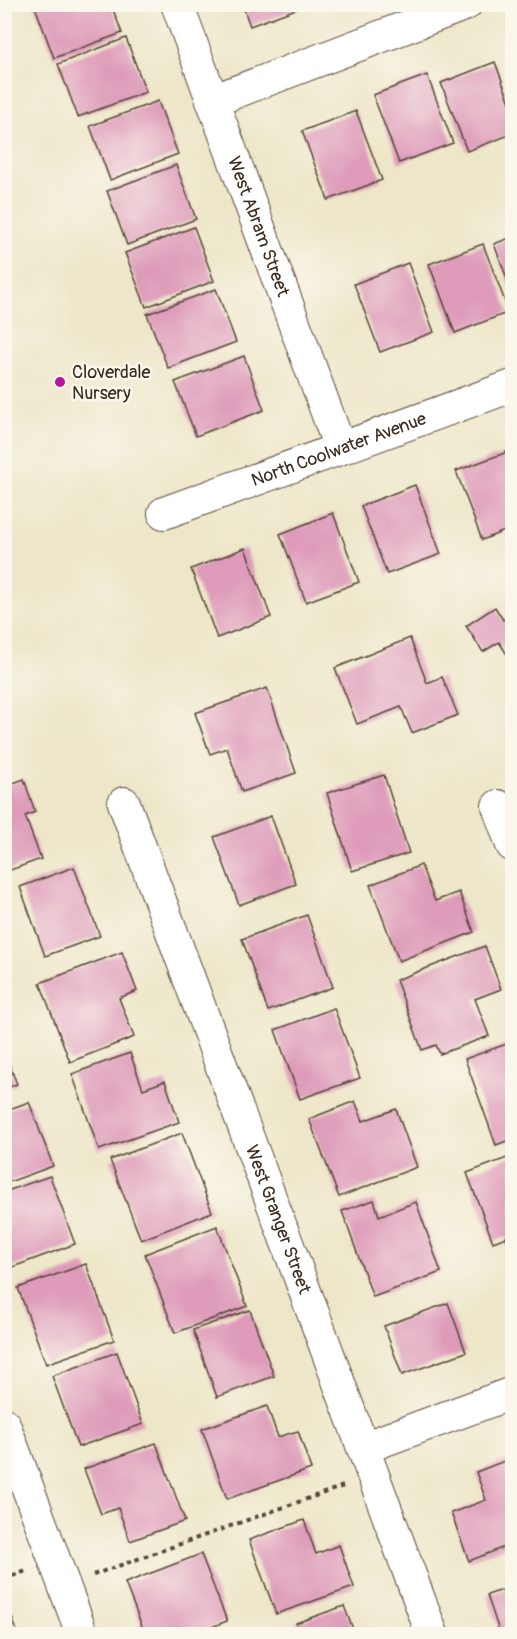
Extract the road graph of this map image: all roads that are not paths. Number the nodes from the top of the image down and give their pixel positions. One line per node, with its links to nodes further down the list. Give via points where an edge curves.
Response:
1 (177, 4): 3 (street, West Abram Street)
2 (466, 4): 3 (street)
3 (212, 101): 5 (street, West Abram Street)
4 (513, 386): 5 (street, North Coolwater Avenue)
5 (340, 448): 6 (street, North Coolwater Avenue)
6 (164, 513)
7 (124, 803): 12 (street, West Granger Street)
8 (498, 806): 9 (street)
9 (513, 845)
10 (513, 1393): 12 (street)
11 (4, 1424): 13 (street)
12 (368, 1462): 14 (street, West Granger Street)
13 (82, 1635)
14 (432, 1635)

